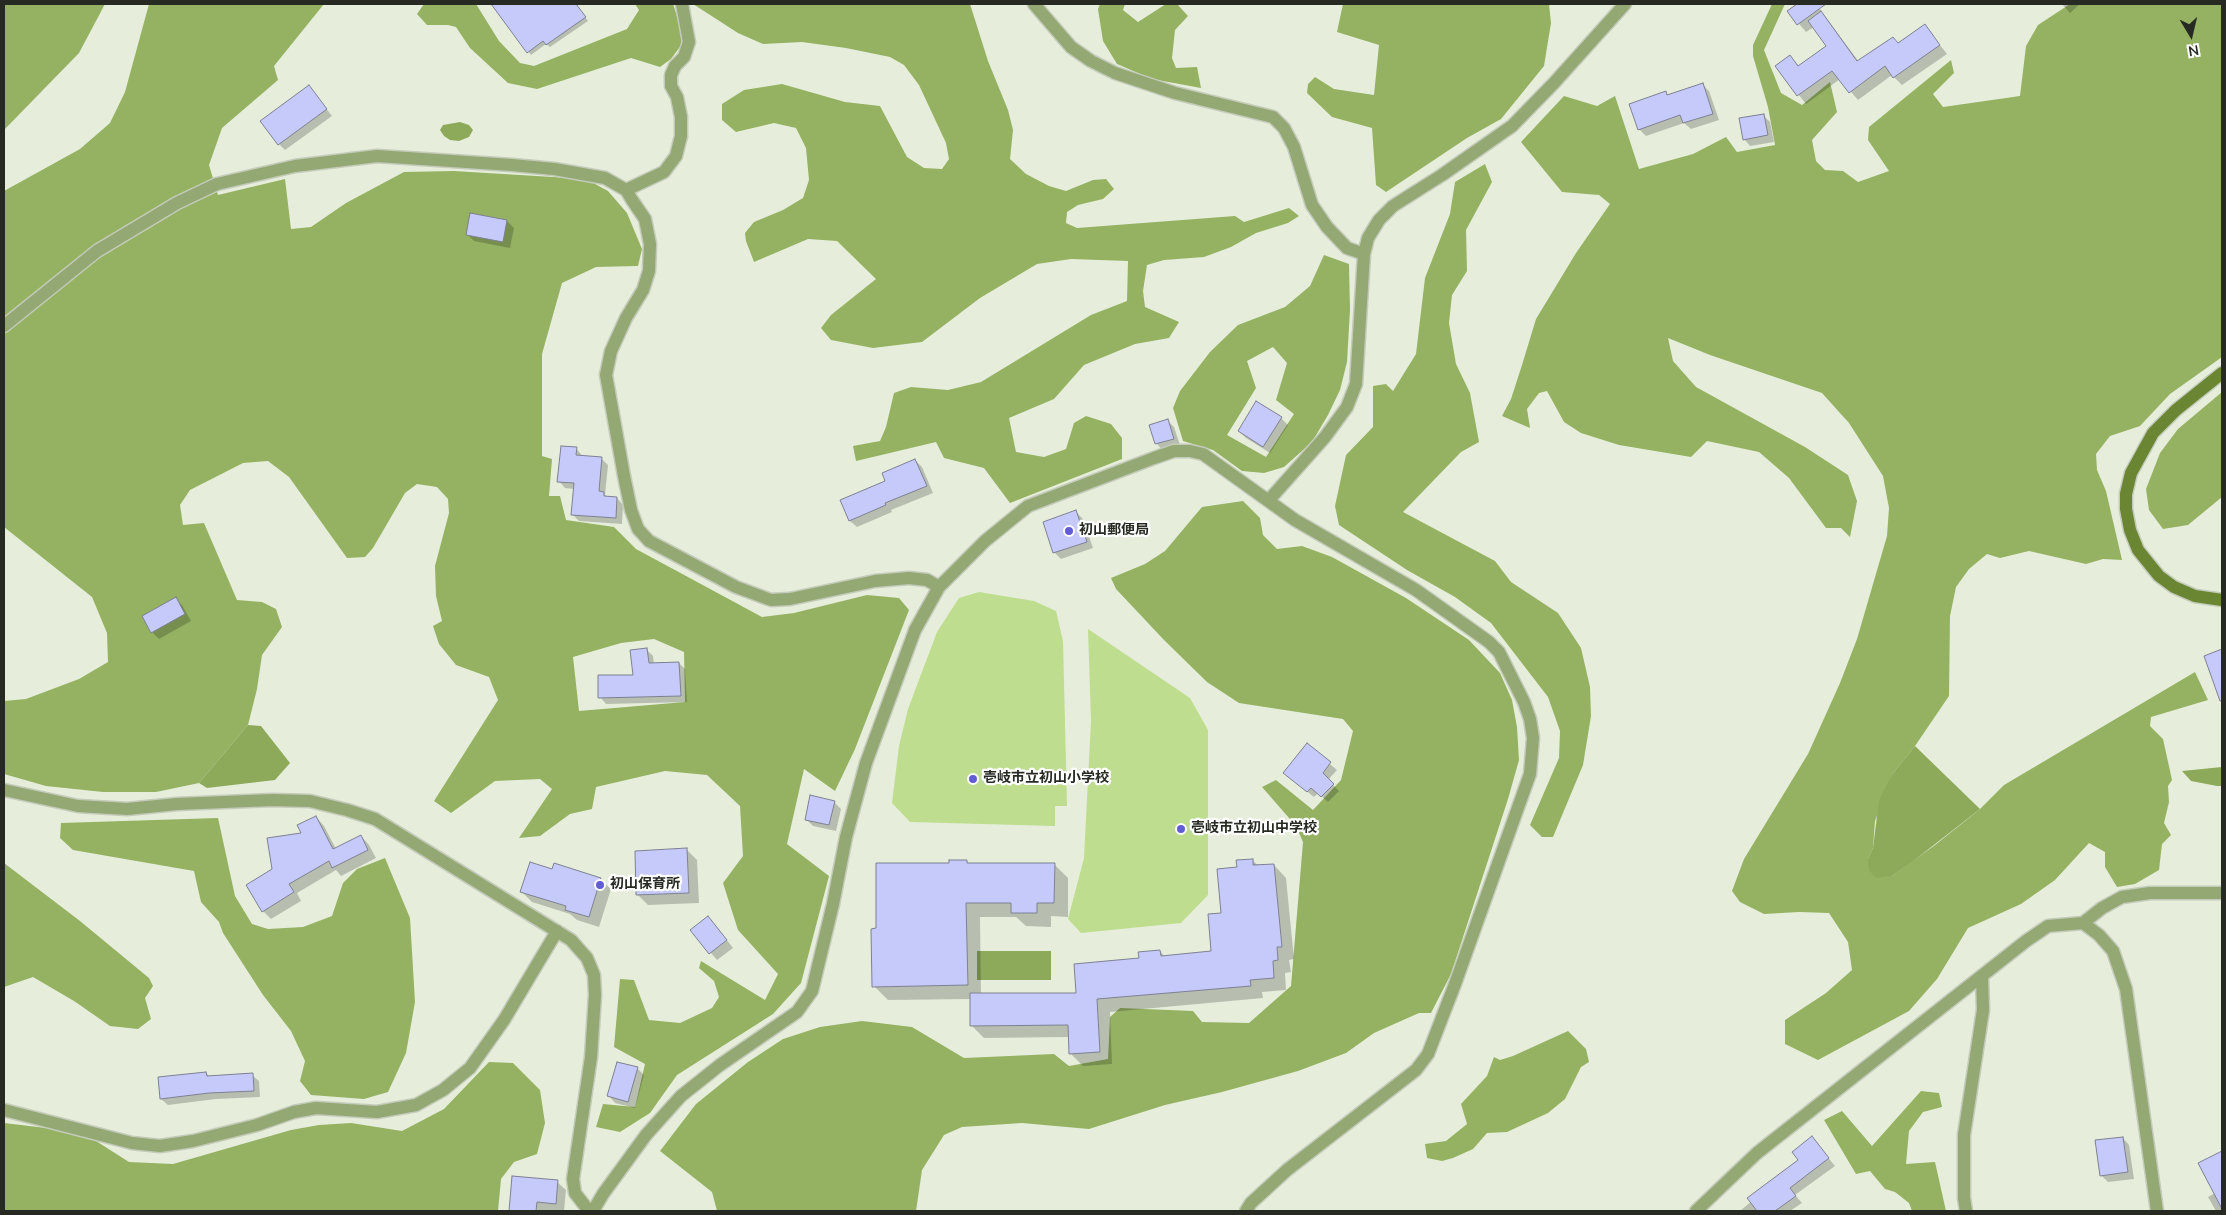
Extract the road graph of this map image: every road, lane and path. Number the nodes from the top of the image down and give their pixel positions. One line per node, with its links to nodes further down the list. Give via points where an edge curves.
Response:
1 (682, 4): 4 (street, via 689,42 672,75 671,86 681,117 676,156 664,172)
2 (1034, 4): 5 (street, via 1071,47 1116,73 1168,91 1273,117 1284,128 1294,147 1312,205 1347,248)
3 (1625, 4): 5 (street, via 1512,126 1393,206 1368,238)
4 (626, 190): 6 (street, via 605,178 512,165 377,156 295,166 217,184 177,203 97,251); 9 (street, via 645,219 650,244 649,270 643,290 611,351 606,375 638,529 649,542 736,588 771,600 790,600 909,578 927,580)
5 (1364, 254): 8 (street, via 1356,384 1347,407 1325,437)
6 (4, 326)
7 (2222, 373): 10 (main road, via 2153,433 2131,472 2126,509 2138,550 2159,576 2174,587 2196,596)
8 (1269, 500): 9 (street, via 1203,454 1174,451 1028,506 985,541); 19 (street, via 1295,520 1416,590 1489,642 1499,652 1524,702 1533,738 1530,774 1428,1054 1416,1070 1287,1170)
9 (939, 587): 18 (street, via 915,630 866,764 846,837 812,991 797,1012 681,1096 646,1135)
10 (2222, 600)
11 (4, 790): 14 (street, via 78,806 127,809 272,800 310,801 347,810 375,819)
12 (2222, 893): 13 (street, via 2150,893 2122,897)
13 (2083, 924): 15 (street, via 2048,926); 22 (street, via 2099,935 2113,951 2126,989)
14 (557, 931): 16 (street, via 504,1020 470,1068 443,1090 416,1105 378,1112 302,1110 202,1139 160,1146); 17 (street, via 571,940 587,958 594,976 591,1057 573,1179 575,1193)
15 (1982, 976): 20 (street, via 1757,1153); 21 (street, via 1983,1010 1964,1135)
16 (4, 1110)
17 (589, 1211)
18 (593, 1211)
19 (1246, 1211)
20 (1696, 1211)
21 (1966, 1211)
22 (2157, 1211)

